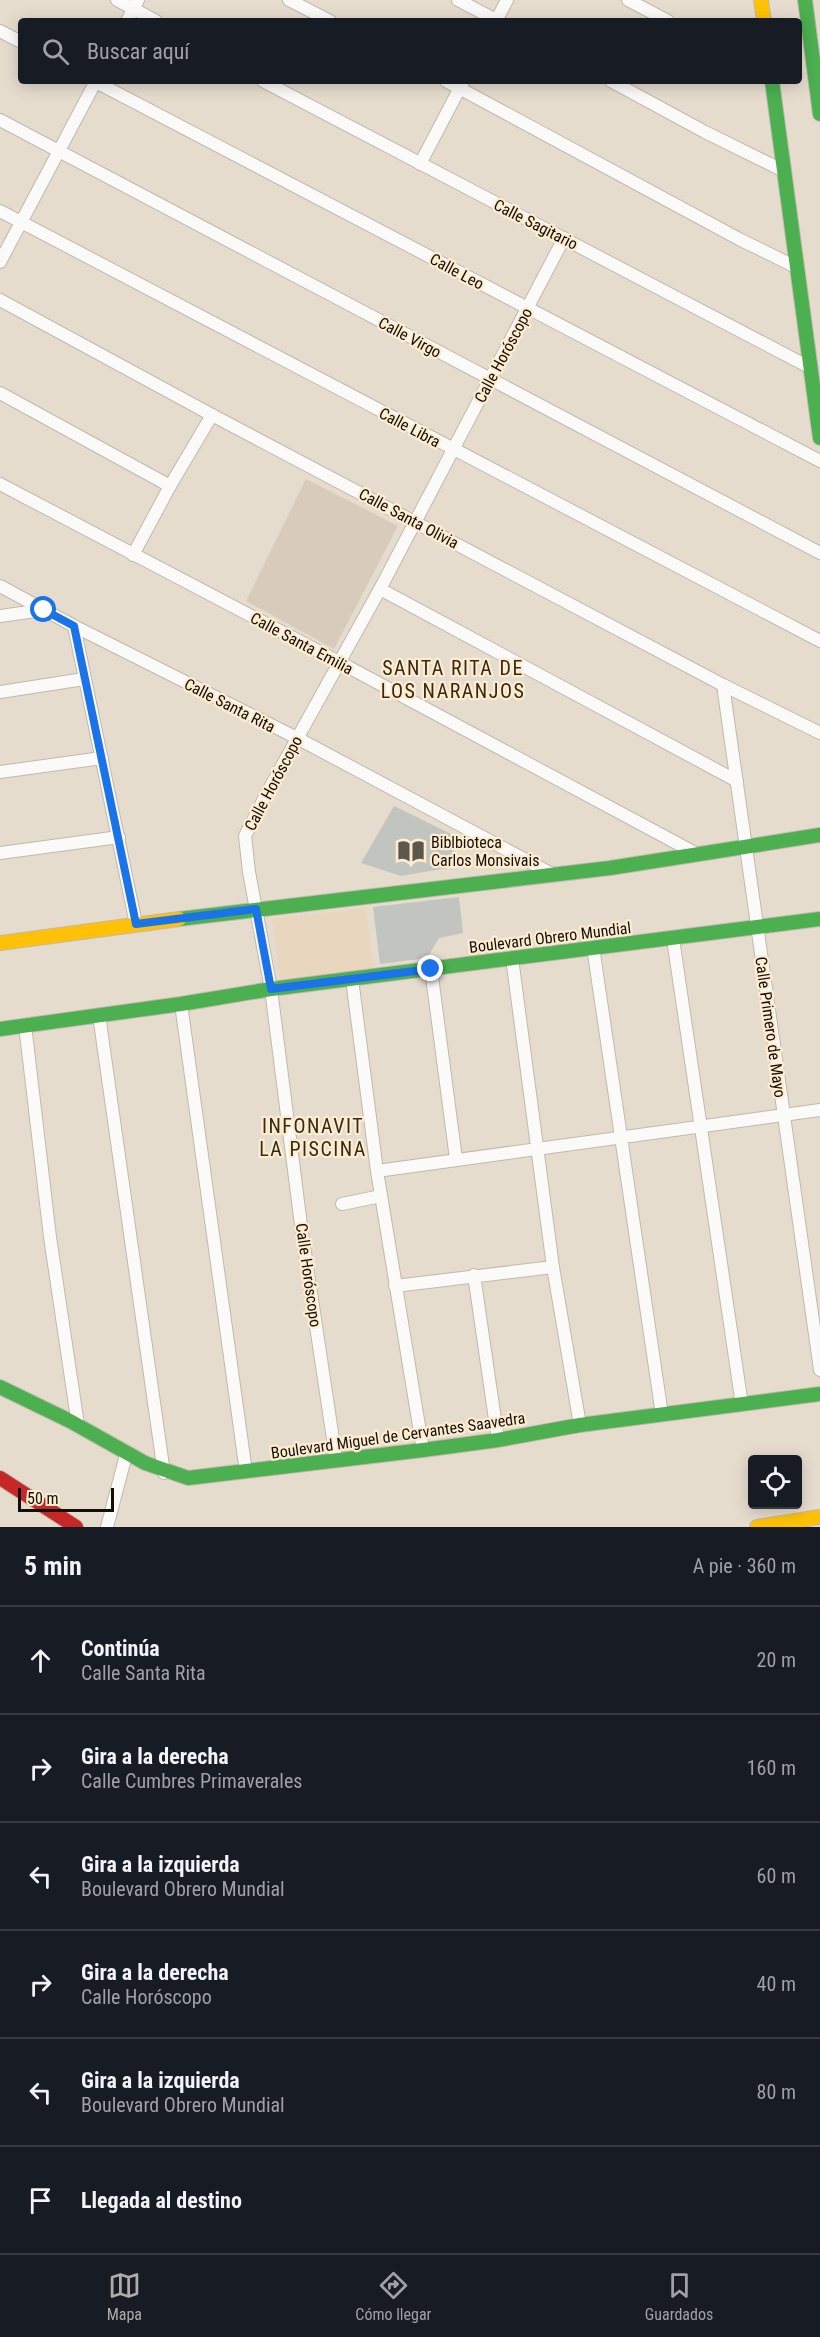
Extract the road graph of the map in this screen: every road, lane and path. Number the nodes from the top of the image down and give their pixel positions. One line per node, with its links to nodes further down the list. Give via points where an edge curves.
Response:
1 (117, 0): 8 (street)
2 (289, 0): 11 (street)
3 (458, 0): 12 (street)
4 (507, 0): 13 (street)
5 (628, 0): 14 (street)
6 (761, 0): 15 (street)
7 (806, 0): 24 (street)
8 (136, 4): 9 (street); 10 (street)
9 (129, 18)
10 (152, 18)
11 (324, 18)
12 (491, 18)
13 (498, 18)
14 (662, 18)
15 (764, 18)
16 (0, 31): 17 (street)
17 (18, 40)
18 (93, 84): 26 (street)
19 (101, 84): 35 (street, Calle Leo)
20 (269, 84): 27 (street, Calle Sagitario)
21 (461, 84): 27 (street); 33 (street)
22 (617, 84): 28 (street)
23 (772, 84): 28 (street)
24 (820, 114)
25 (0, 120): 26 (street, Calle Virgo)
26 (57, 150): 30 (street); 37 (street, Calle Virgo)
27 (420, 164): 31 (street, Calle Sagitario)
28 (784, 171): 33 (street)
29 (0, 212): 30 (street, Calle Libra)
30 (20, 222): 32 (street); 41 (street, Calle Libra)
31 (564, 238): 35 (street, Calle Horóscopo); 36 (street, Calle Sagitario)
32 (0, 262)
33 (796, 267): 36 (street)
34 (0, 300): 39 (street, Calle Santa Olivia)
35 (528, 308): 37 (street, Calle Horóscopo); 42 (street, Calle Leo)
36 (809, 367): 40 (street)
37 (490, 380): 41 (street, Calle Horóscopo); 46 (street, Calle Virgo)
38 (0, 393): 44 (street)
39 (212, 415): 44 (street); 45 (street, Calle Santa Olivia)
40 (820, 438)
41 (453, 450): 45 (street, Calle Horóscopo); 53 (street, Calle Libra)
42 (820, 461)
43 (0, 484): 47 (street, Calle Santa Emilia)
44 (170, 486): 47 (street)
45 (416, 521): 49 (street, Calle Horóscopo); 56 (street, Calle Santa Olivia)
46 (820, 553)
47 (133, 555): 54 (street, Calle Santa Emilia)
48 (0, 586): 50 (street, Calle Santa Rita)
49 (380, 589): 54 (street, Calle Horóscopo); 62 (street)
50 (44, 610): 51 (street); 52 (street, Calle Santa Rita)
51 (0, 616)
52 (74, 626): 55 (street); 59 (street, Calle Santa Rita)
53 (820, 641)
54 (339, 662): 59 (street, Calle Horóscopo); 67 (street, Calle Santa Emilia)
55 (84, 679): 57 (street); 60 (street)
56 (723, 685): 58 (street, Calle Santa Olivia); 62 (street, Calle Primero de Mayo)
57 (0, 692)
58 (820, 732)
59 (297, 738): 68 (street, Calle Santa Rita); 69 (street, Calle Horóscopo, via 246,830)
60 (102, 758): 61 (street); 64 (street)
61 (0, 772)
62 (737, 781): 65 (street, Calle Primero de Mayo)
63 (820, 835): 65 (street)
64 (119, 837): 66 (street); 71 (street)
65 (747, 848): 67 (street); 72 (street, Calle Primero de Mayo)
66 (0, 853)
67 (697, 854): 68 (street)
68 (554, 875): 69 (street)
69 (256, 909): 71 (street); 79 (street, Calle Horóscopo)
70 (820, 919): 72 (street, Boulevard Obrero Mundial)
71 (136, 924): 74 (street)
72 (757, 928): 73 (street, Boulevard Obrero Mundial); 85 (street, Calle Primero de Mayo)
73 (673, 939): 75 (street, Boulevard Obrero Mundial); 86 (street)
74 (0, 943)
75 (592, 947): 76 (street, Boulevard Obrero Mundial); 87 (street)
76 (512, 958): 77 (street, Boulevard Obrero Mundial); 88 (street)
77 (431, 969): 78 (street, Boulevard Obrero Mundial); 89 (street)
78 (352, 979): 79 (street, Boulevard Obrero Mundial); 90 (street)
79 (271, 989): 80 (street, Boulevard Obrero Mundial); 106 (street, Calle Horóscopo)
80 (181, 1004): 81 (street, Boulevard Obrero Mundial); 107 (street)
81 (99, 1015): 82 (street, Boulevard Obrero Mundial); 108 (street)
82 (25, 1026): 83 (street, Boulevard Obrero Mundial); 101 (street, via 50,1238)
83 (0, 1029)
84 (820, 1110): 85 (street)
85 (782, 1116): 86 (street); 96 (street, Calle Primero de Mayo)
86 (700, 1128): 87 (street); 99 (street)
87 (621, 1137): 88 (street); 100 (street)
88 (537, 1149): 89 (street); 93 (street)
89 (456, 1159): 90 (street)
90 (377, 1171): 91 (street)
91 (381, 1196): 92 (street); 95 (street)
92 (342, 1204)
93 (553, 1267): 94 (street); 102 (street)
94 (474, 1275): 95 (street); 103 (street)
95 (395, 1286): 104 (street)
96 (820, 1370)
97 (0, 1387): 101 (street, Boulevard Miguel de Cervantes Saavedra)
98 (820, 1394): 99 (street, Boulevard Miguel de Cervantes Saavedra)
99 (742, 1405): 100 (street, Boulevard Miguel de Cervantes Saavedra)
100 (662, 1415): 102 (street, Boulevard Miguel de Cervantes Saavedra)
101 (78, 1425): 105 (street, Boulevard Miguel de Cervantes Saavedra)
102 (580, 1425): 103 (street, Boulevard Miguel de Cervantes Saavedra)
103 (498, 1440): 104 (street, Boulevard Miguel de Cervantes Saavedra)
104 (423, 1450): 106 (street, Boulevard Miguel de Cervantes Saavedra)
105 (126, 1455): 108 (street, Boulevard Miguel de Cervantes Saavedra); 112 (street)
106 (336, 1459): 107 (street, Boulevard Miguel de Cervantes Saavedra)
107 (246, 1472): 108 (street, Boulevard Miguel de Cervantes Saavedra, via 188,1478)
108 (164, 1473)
109 (0, 1478): 111 (street)
110 (820, 1517): 113 (street)
111 (76, 1527)
112 (107, 1527)
113 (757, 1527)

